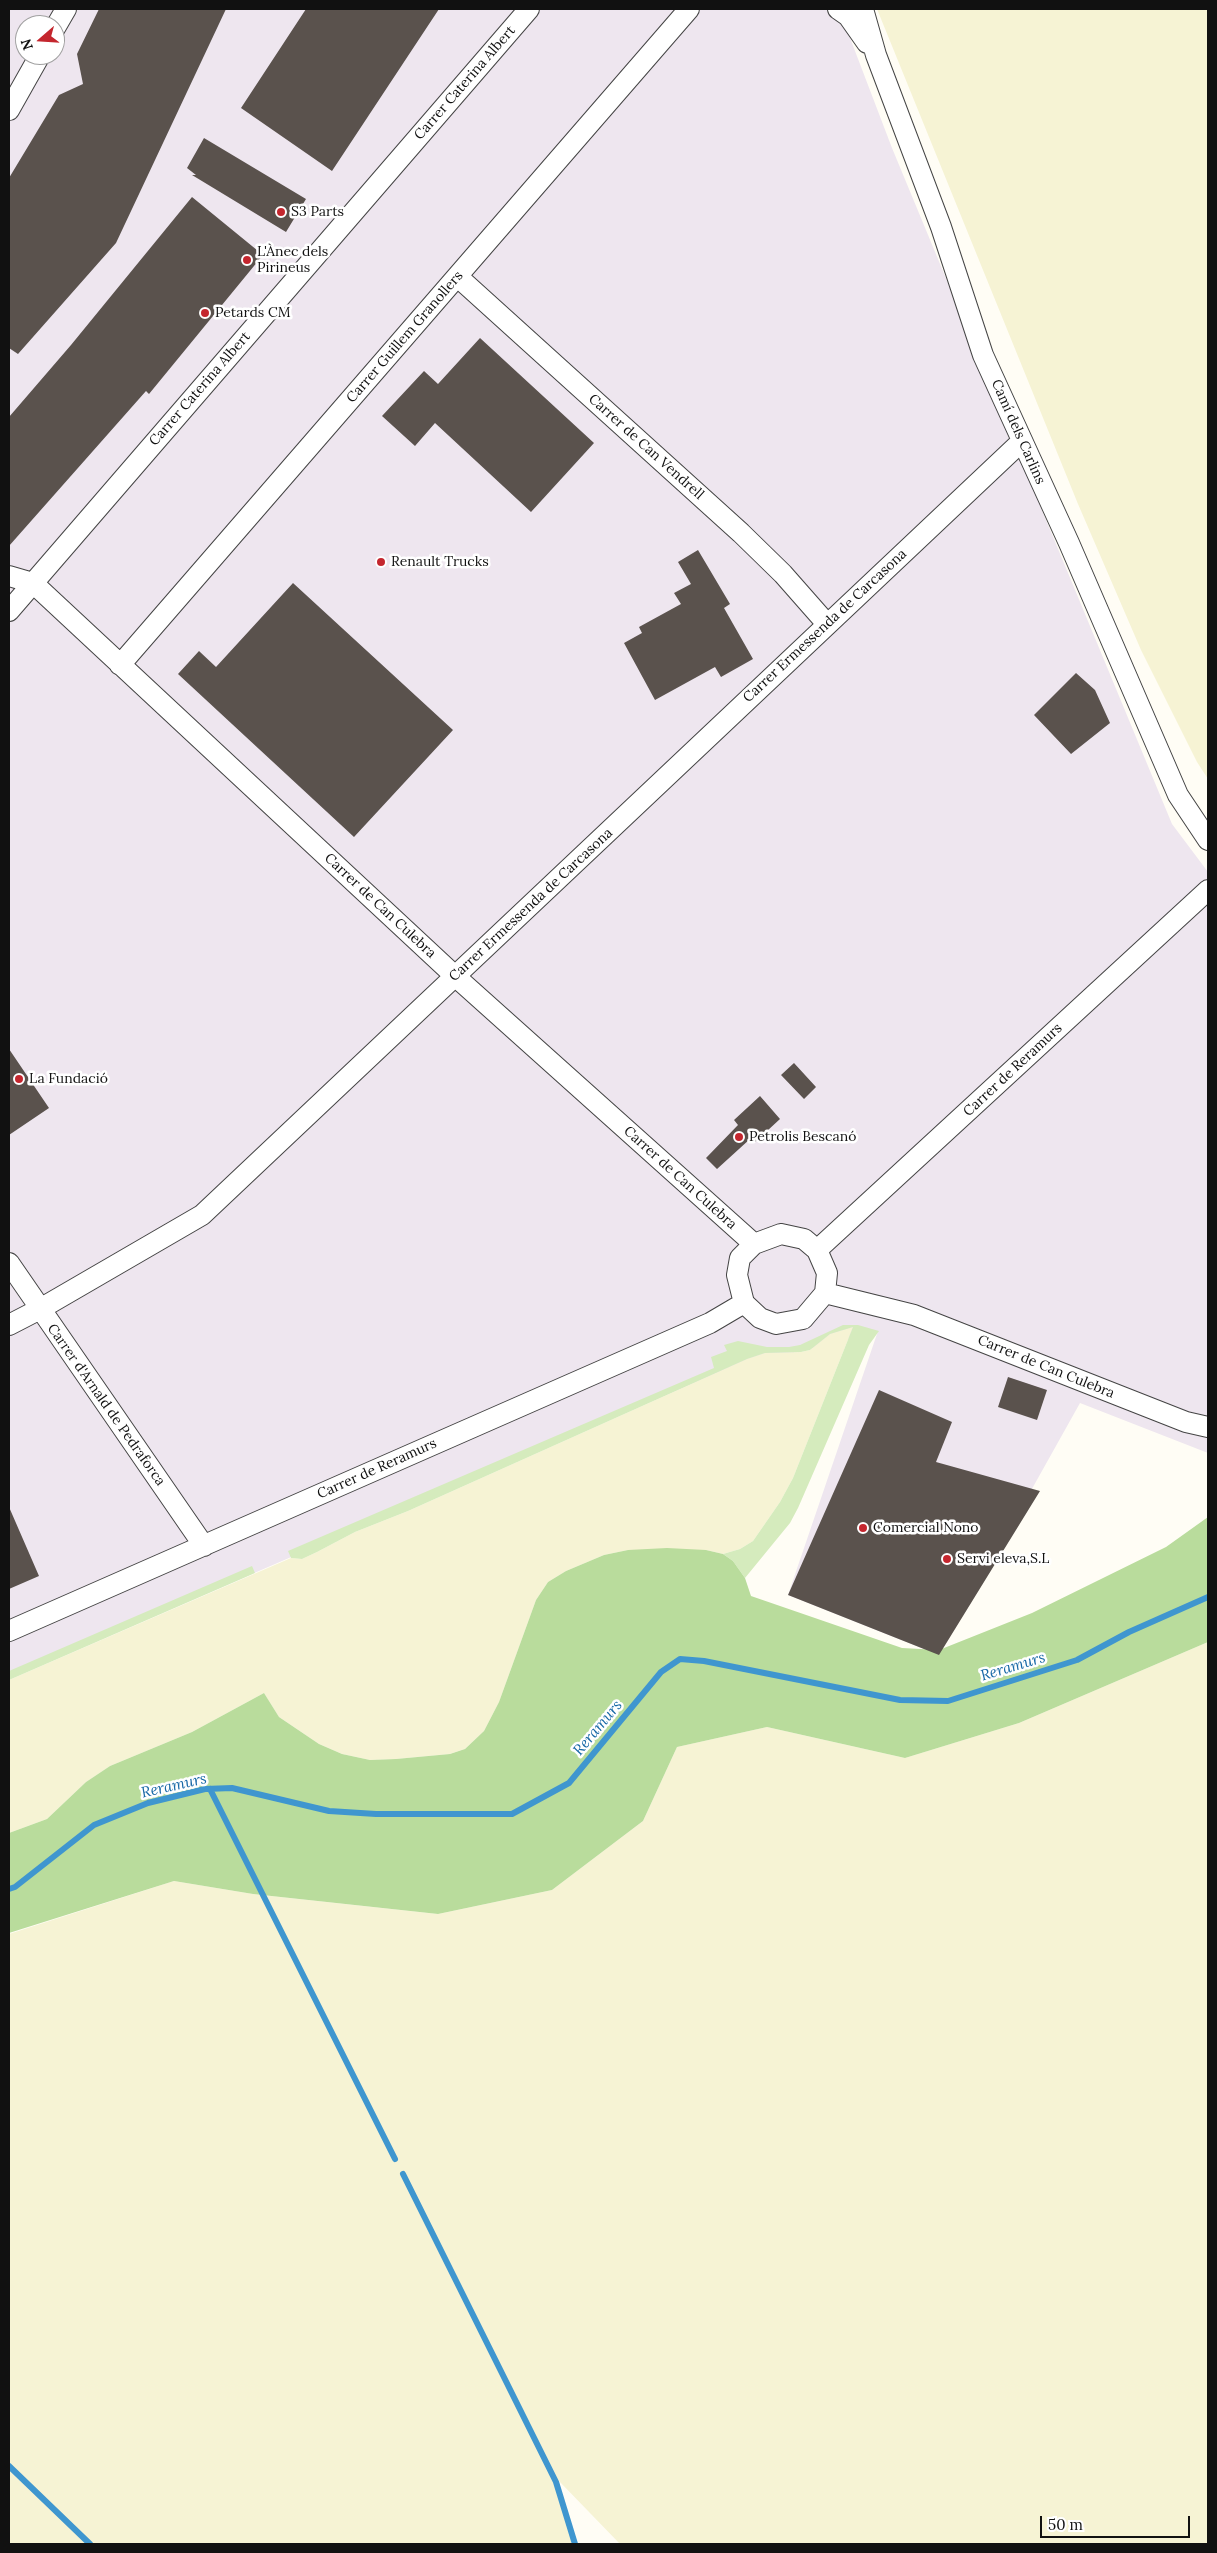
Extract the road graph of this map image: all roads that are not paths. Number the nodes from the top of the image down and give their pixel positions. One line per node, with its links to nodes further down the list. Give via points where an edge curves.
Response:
1 (528, 9): 11 (street, Carrer Caterina Albert)
2 (838, 9): 5 (street, via 848,16)
3 (863, 9): 5 (street, Camí dels Carlins)
4 (690, 11): 8 (street, Carrer Guillem Granollers)
5 (876, 55): 9 (street, Camí dels Carlins, via 941,227 983,355)
6 (34, 65): 7 (street)
7 (9, 110)
8 (458, 277): 13 (street, Carrer de Can Vendrell, via 741,533 784,574); 14 (street, Carrer Guillem Granollers)
9 (1021, 442): 13 (street, Carrer Ermessenda de Carcasona); 15 (street, Camí dels Carlins, via 1069,543 1178,795)
10 (9, 576): 11 (street)
11 (33, 583): 12 (street, Carrer Caterina Albert); 14 (street, Carrer de Can Culebra)
12 (9, 611)
13 (828, 624): 17 (street, Carrer Ermessenda de Carcasona)
14 (120, 665): 17 (street, Carrer de Can Culebra)
15 (1208, 840)
16 (1208, 890): 19 (street, Carrer de Reramurs)
17 (456, 977): 18 (street, Carrer de Can Culebra); 23 (street, Carrer Ermessenda de Carcasona, via 202,1214)
18 (754, 1244): 19 (street, via 781,1234 804,1239); 22 (street, via 740,1258 737,1275)
19 (817, 1250): 21 (street, via 827,1273)
20 (9, 1263): 23 (street, Carrer d'Arnald de Pedraforca)
21 (825, 1293): 22 (street, via 803,1319 776,1324 760,1318); 25 (street, Carrer de Can Culebra, via 914,1315 1186,1422)
22 (744, 1303): 26 (street, Carrer de Reramurs, via 710,1323)
23 (40, 1309): 24 (street, Carrer Ermessenda de Carcasona); 26 (street, Carrer d'Arnald de Pedraforca)
24 (9, 1325)
25 (1208, 1427)
26 (204, 1546): 27 (street, Carrer de Reramurs)
27 (9, 1631)

